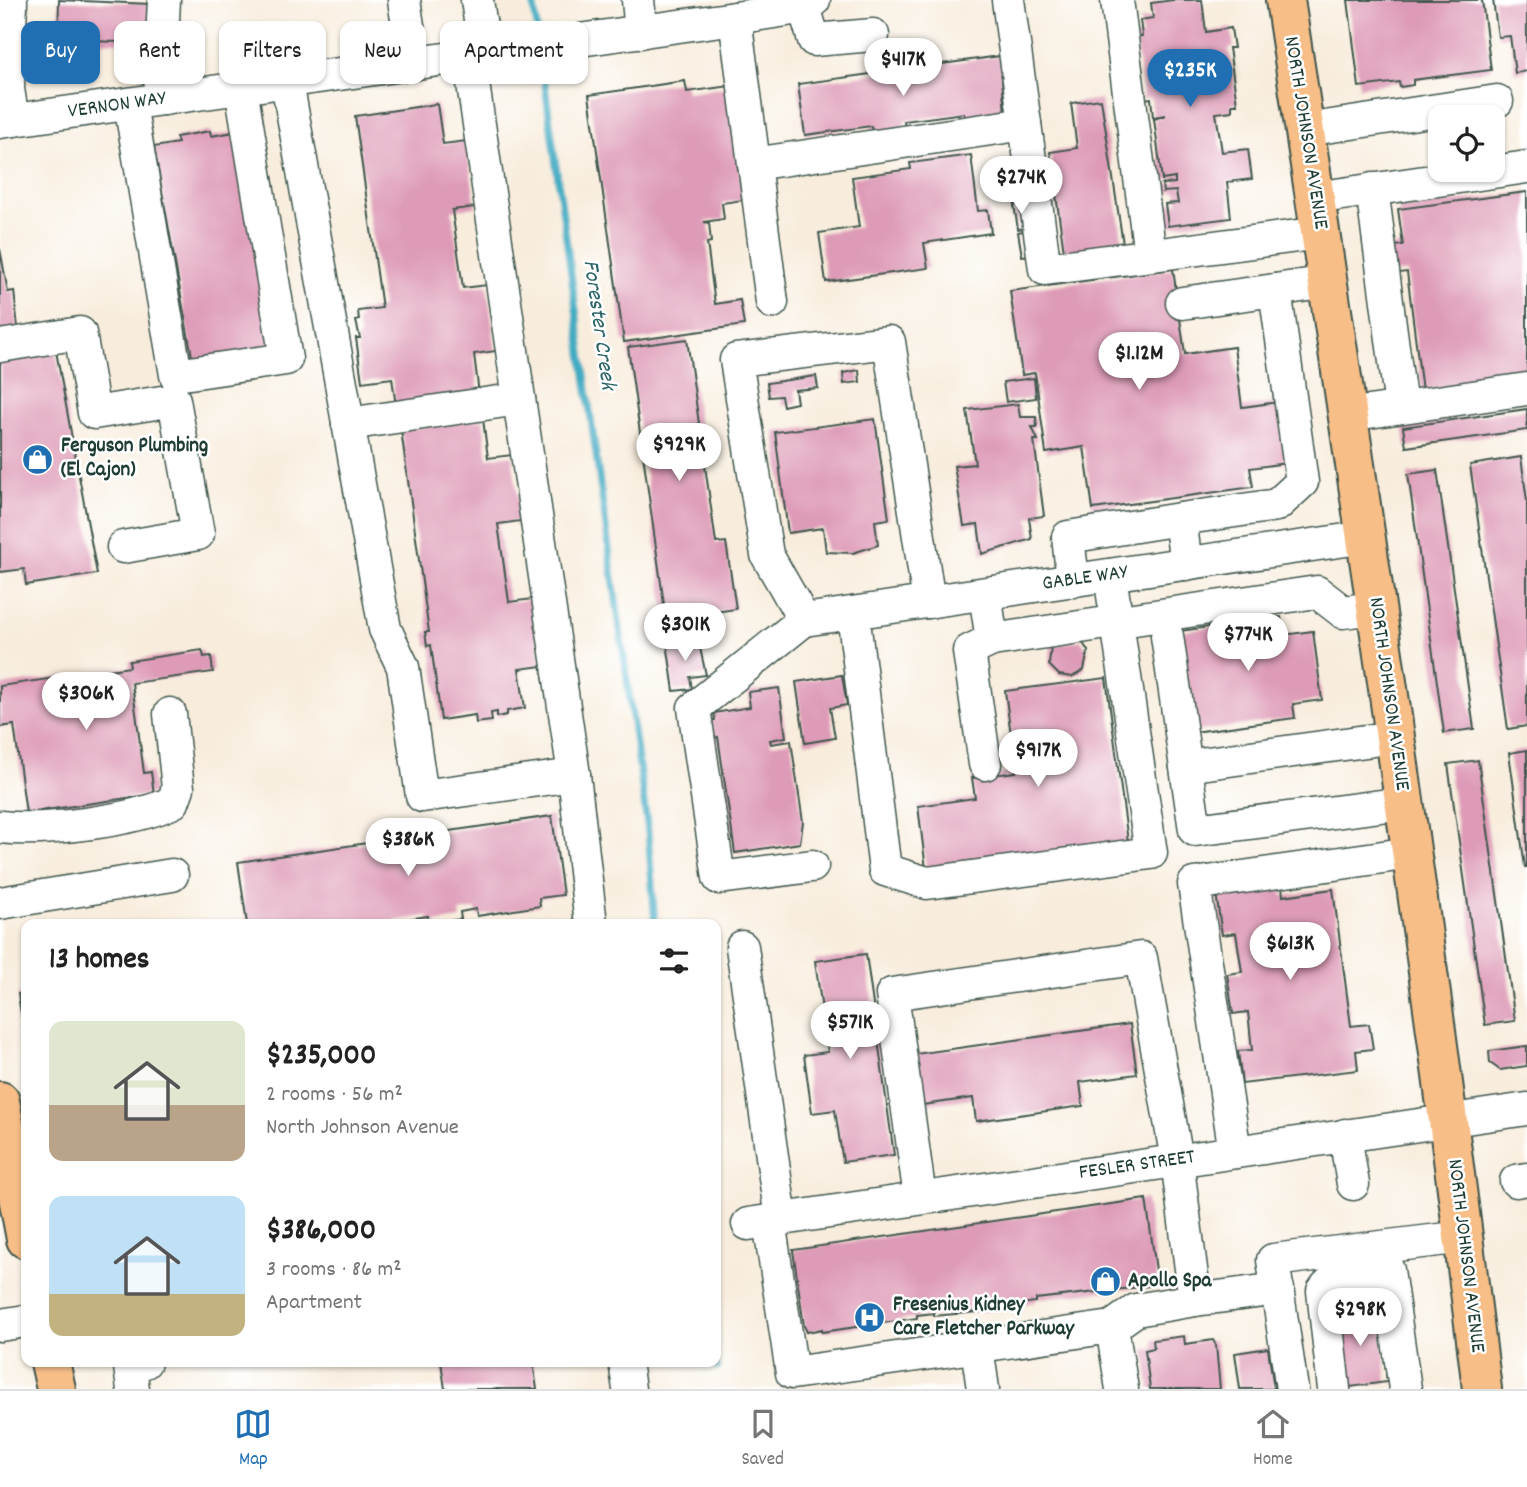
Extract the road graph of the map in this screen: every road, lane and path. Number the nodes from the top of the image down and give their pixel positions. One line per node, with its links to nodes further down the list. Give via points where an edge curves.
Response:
1 (10, 0): 15 (street)
2 (164, 0): 21 (street, via 160,79)
3 (404, 0): 11 (street)
4 (477, 0): 12 (street)
5 (638, 0): 13 (street)
6 (1008, 0): 25 (street)
7 (1117, 0): 31 (street)
8 (1285, 0): 26 (main road, NORTH JOHNSON AVENUE)
9 (806, 2): 10 (street, VERNON WAY); 14 (street, via 814,40)
10 (735, 18): 13 (street, VERNON WAY); 27 (street)
11 (407, 21)
12 (477, 21)
13 (641, 32): 16 (street, VERNON WAY)
14 (873, 35)
15 (5, 38): 24 (street)
16 (588, 39)
17 (272, 84): 20 (street, VERNON WAY)
18 (287, 84): 41 (street)
19 (481, 84): 38 (street)
20 (242, 88): 21 (street, VERNON WAY); 23 (street, via 286,359 176,375)
21 (164, 99): 23 (street, VERNON WAY)
22 (1497, 101): 26 (street)
23 (130, 104): 24 (street, VERNON WAY)
24 (7, 121)
25 (1025, 124): 27 (street); 31 (street, via 1045,269)
26 (1305, 130): 30 (main road, NORTH JOHNSON AVENUE)
27 (754, 164): 34 (street)
28 (1527, 167): 29 (street)
29 (1371, 190): 30 (street); 39 (street)
30 (1318, 216): 31 (street); 32 (main road, NORTH JOHNSON AVENUE)
31 (1150, 256)
32 (1328, 282): 33 (street); 40 (main road, NORTH JOHNSON AVENUE)
33 (1275, 290): 35 (street); 42 (street, via 1301,482 1277,505)
34 (772, 302)
35 (1182, 303)
36 (0, 346): 44 (street, via 79,333 94,412 174,400 198,534)
37 (1527, 389): 39 (street)
38 (519, 399): 41 (street); 60 (street)
39 (1401, 407): 40 (street)
40 (1348, 415): 43 (main road, NORTH JOHNSON AVENUE)
41 (348, 424): 60 (street, via 384,629 403,667 422,796)
42 (1180, 519): 45 (street); 47 (street, via 1068,537)
43 (1366, 537): 45 (street, GABLE WAY); 50 (main road, NORTH JOHNSON AVENUE)
44 (122, 547)
45 (1186, 564): 46 (street, GABLE WAY)
46 (1110, 575): 47 (street, GABLE WAY); 53 (street)
47 (1073, 581): 48 (street, GABLE WAY)
48 (985, 594): 49 (street, GABLE WAY); 55 (street)
49 (929, 602): 51 (street, GABLE WAY); 52 (street, via 889,342 736,360 767,555)
50 (1376, 608): 53 (street, via 1343,612 1317,592); 57 (main road, NORTH JOHNSON AVENUE)
51 (853, 613): 52 (street, GABLE WAY); 53 (street, via 886,870 927,883 1151,853)
52 (804, 621): 64 (street, via 694,708 719,878)
53 (1117, 622): 55 (street)
54 (1167, 636): 59 (street)
55 (992, 640): 58 (street, via 968,651)
56 (170, 714): 62 (street, via 178,788 173,803 127,816 25,830)
57 (1395, 737): 59 (street); 61 (main road, NORTH JOHNSON AVENUE)
58 (985, 764)
59 (1186, 766): 61 (street, via 1195,830)
60 (574, 775): 67 (street)
61 (1404, 803): 63 (main road, NORTH JOHNSON AVENUE)
62 (0, 827)
63 (1411, 853): 71 (main road, NORTH JOHNSON AVENUE); 73 (street, via 1194,884)
64 (812, 866)
65 (172, 875): 66 (street)
66 (0, 904)
67 (591, 919)
68 (742, 947): 78 (street)
69 (1, 1108): 77 (main road)
70 (1527, 1110): 71 (street, FESLER STREET)
71 (1449, 1120): 72 (street, FESLER STREET); 79 (main road, NORTH JOHNSON AVENUE)
72 (1345, 1135): 73 (street, FESLER STREET); 75 (street)
73 (1235, 1152): 74 (street, FESLER STREET)
74 (1177, 1160): 76 (street, FESLER STREET); 76 (street, via 1141,958 892,994); 81 (street)
75 (1353, 1184)
76 (920, 1198): 78 (street, FESLER STREET)
77 (21, 1206)
78 (766, 1221): 89 (street)
79 (1464, 1237): 80 (street, via 1273,1260); 98 (main road, NORTH JOHNSON AVENUE)
80 (1278, 1289): 81 (street); 95 (street)
81 (1195, 1300): 84 (street, via 1136,1310)
82 (21, 1322): 83 (street)
83 (0, 1325)
84 (1112, 1327): 85 (street); 90 (street)
85 (977, 1347): 89 (street); 94 (street)
86 (51, 1367): 91 (main road)
87 (130, 1367): 92 (street)
88 (626, 1367): 93 (street)
89 (793, 1381)
90 (1118, 1388)
91 (55, 1389)
92 (133, 1389)
93 (629, 1389)
94 (983, 1389)
95 (1292, 1389)
96 (1334, 1389): 97 (street, via 1323,1291 1340,1277 1388,1270)
97 (1405, 1389)
98 (1482, 1389)

